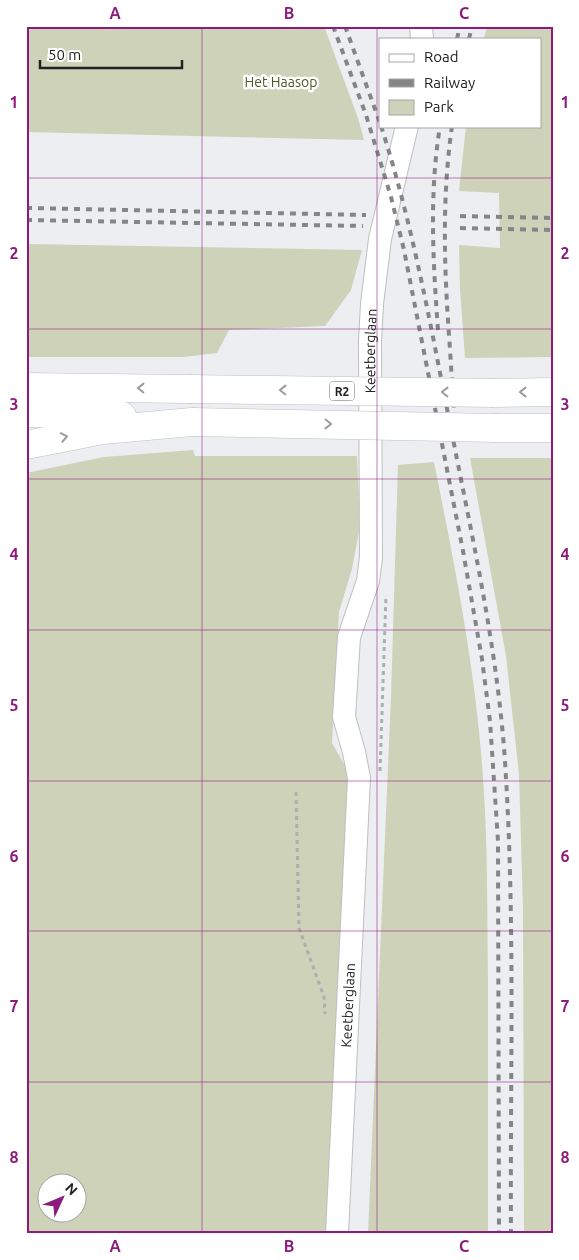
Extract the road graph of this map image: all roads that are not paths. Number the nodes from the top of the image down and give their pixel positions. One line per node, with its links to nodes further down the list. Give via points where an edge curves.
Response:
1 (407, 128): 8 (main road, Keetberglaan, via 380,239 372,304 371,539 377,584 349,637 344,717 354,752 369,777)
2 (26, 387): 3 (highway, R2, one-way to 2, bridge)
3 (553, 392)
4 (26, 413): 5 (highway, via 101,414)
5 (192, 422): 6 (highway, one-way to 6, bridge); 7 (highway, one-way to 5, via 103,430)
6 (553, 428)
7 (26, 445)
8 (337, 1234)

